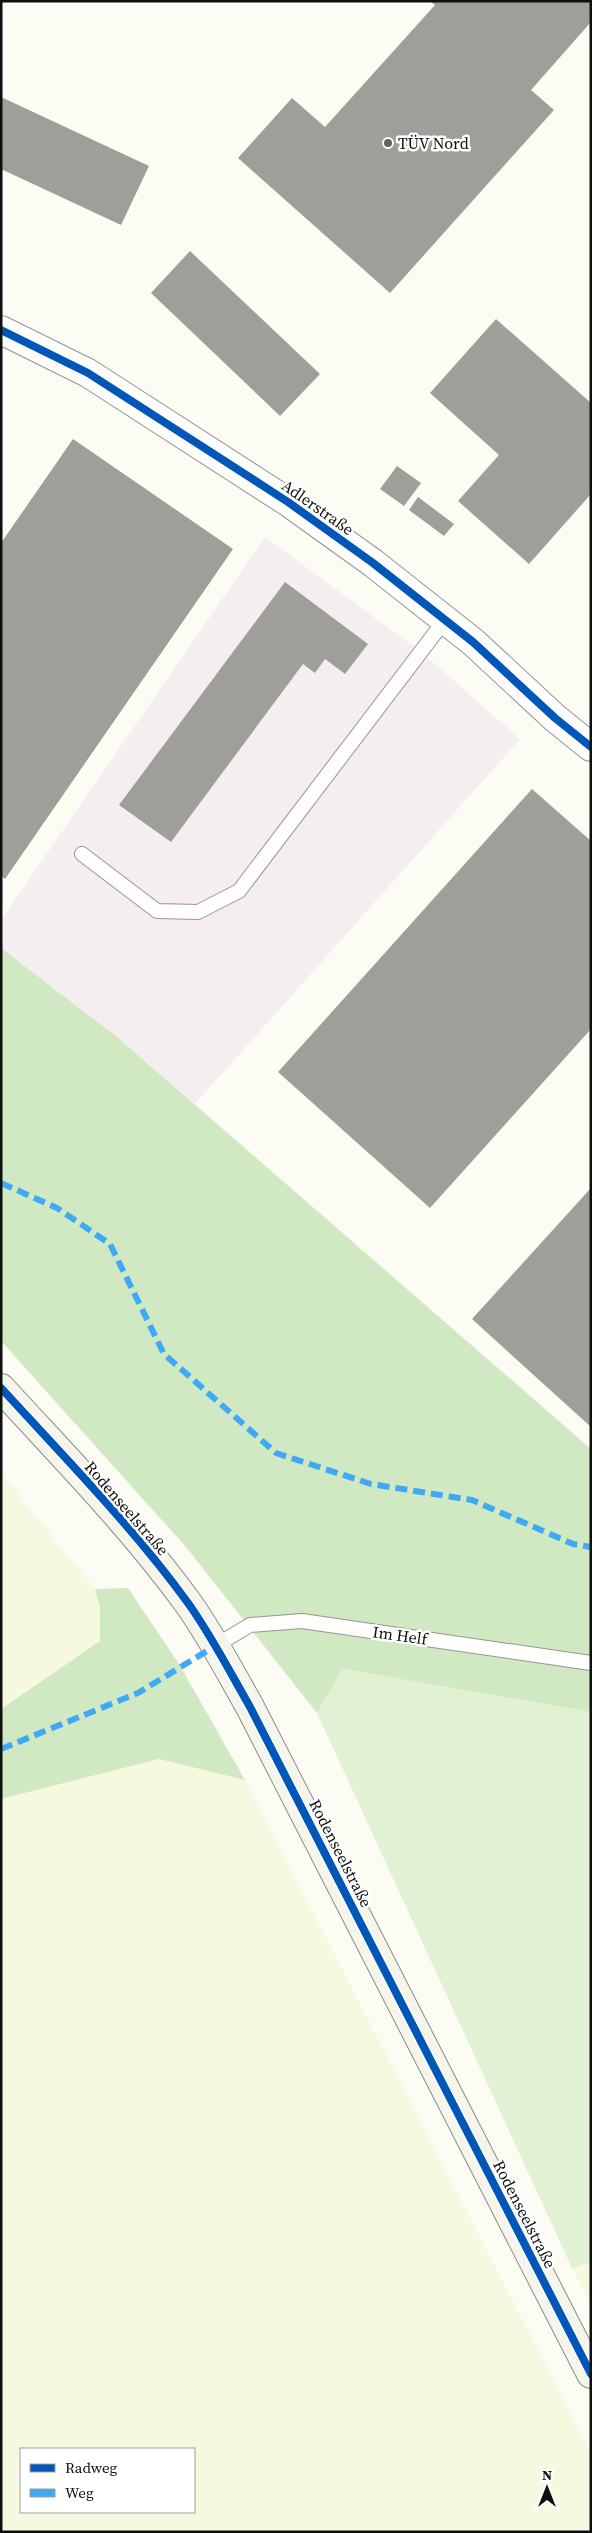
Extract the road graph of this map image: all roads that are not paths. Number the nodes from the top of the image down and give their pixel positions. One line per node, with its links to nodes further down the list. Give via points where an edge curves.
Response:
1 (1, 330): 2 (street, Adlerstraße, via 88,373 288,502)
2 (445, 620): 3 (street, Adlerstraße); 4 (lane, via 239,891 198,912 157,911)
3 (591, 746)
4 (82, 854)
5 (1, 1388): 6 (main road, Rodenseelstraße, via 124,1522 188,1603)
6 (215, 1646): 7 (lane, Im Helf, via 250,1625 302,1621); 8 (main road, Rodenseelstraße, via 250,1707)
7 (591, 1663)
8 (591, 2374)

